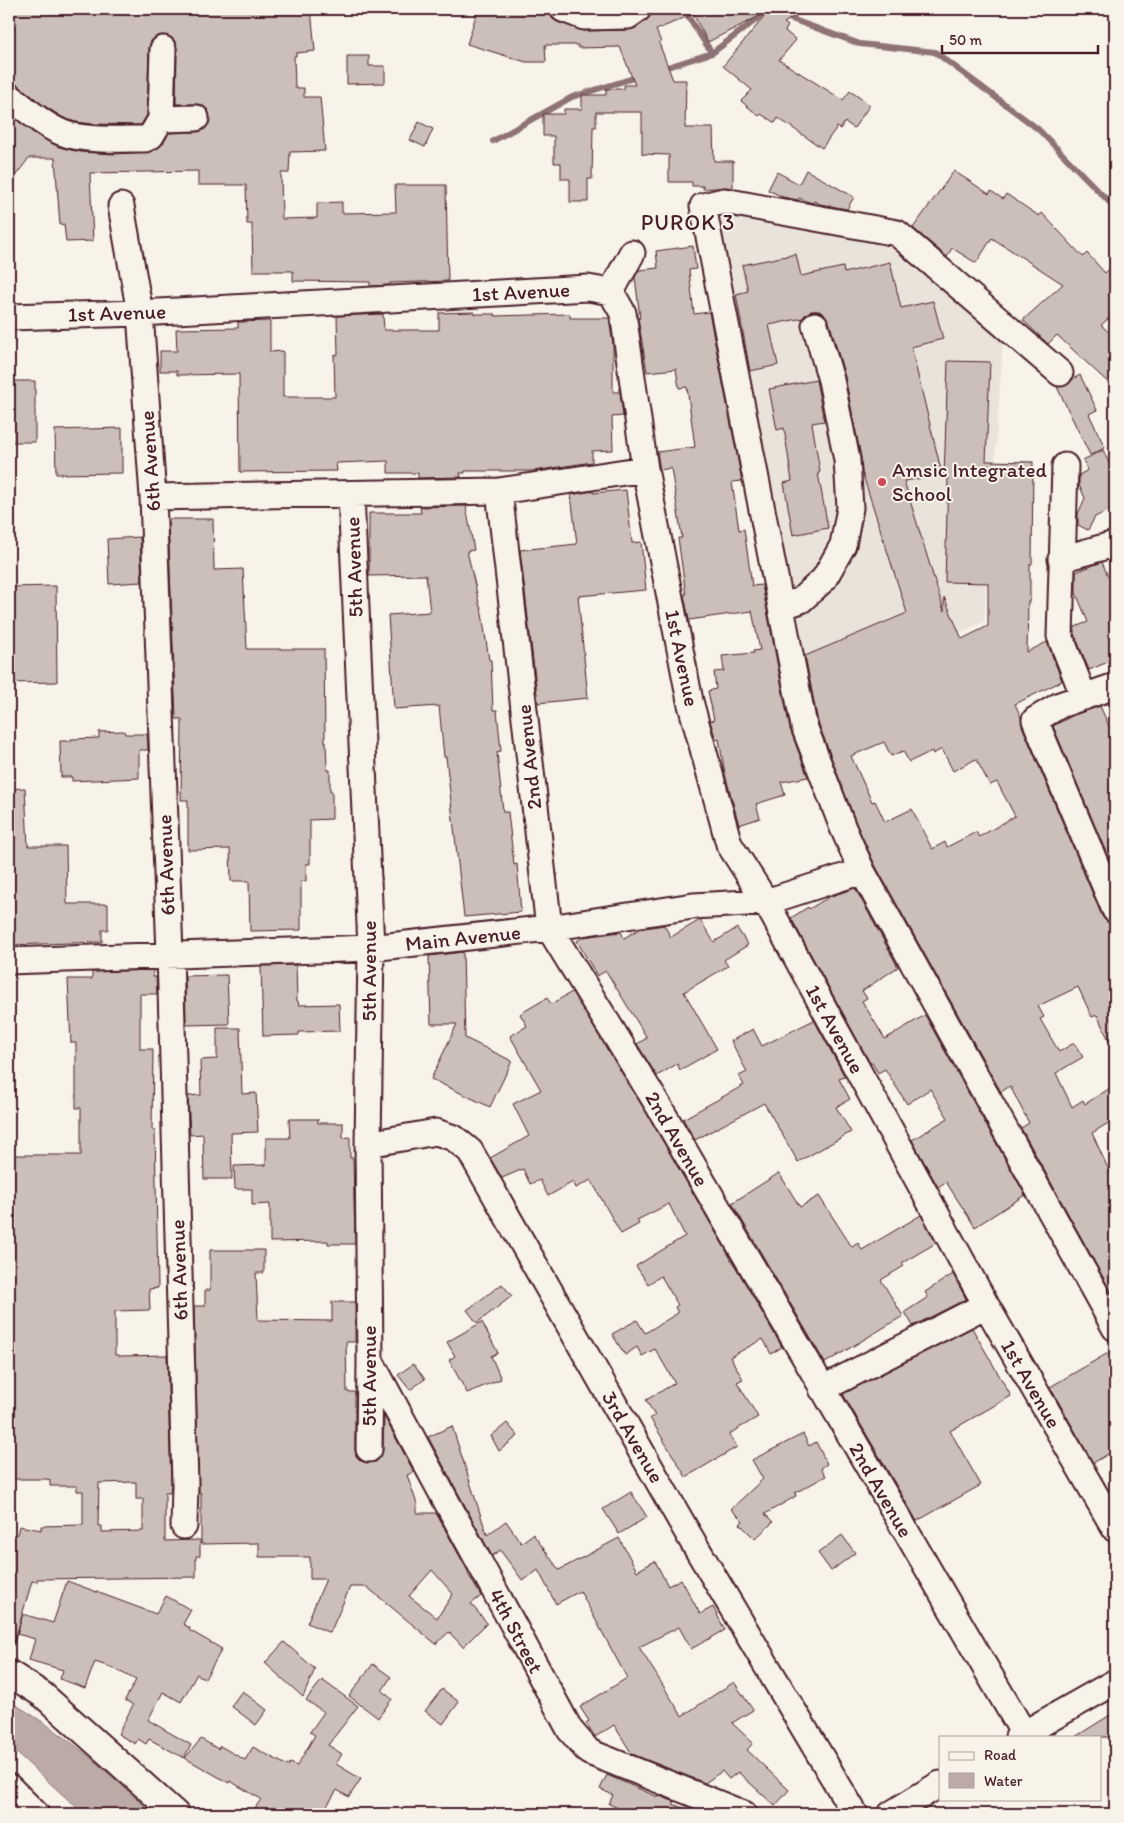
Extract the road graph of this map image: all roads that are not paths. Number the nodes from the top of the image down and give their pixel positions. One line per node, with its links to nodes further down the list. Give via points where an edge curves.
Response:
1 (563, 9): 2 (street, via 584,17 628,16)
2 (638, 9)
3 (163, 49): 6 (street)
4 (9, 96): 6 (street, via 64,134 87,138 145,139 151,136)
5 (196, 118): 6 (street)
6 (162, 119)
7 (121, 206): 10 (street, 6th Avenue)
8 (632, 253): 9 (street)
9 (611, 292): 10 (street, 1st Avenue, via 588,288); 15 (street, 1st Avenue, via 623,313)
10 (140, 313): 11 (street, 1st Avenue); 18 (street, 6th Avenue)
11 (9, 317)
12 (815, 325): 21 (street, via 831,380 847,460 850,508 843,545 824,579 801,600)
13 (1060, 373): 21 (street, via 897,233 724,201 703,206)
14 (1065, 466): 20 (street)
15 (645, 469): 16 (street); 25 (street, 1st Avenue, via 690,701 729,844)
16 (500, 490): 17 (street); 27 (street, 2nd Avenue)
17 (351, 494): 18 (street); 28 (street, 5th Avenue)
18 (153, 498): 29 (street, 6th Avenue)
19 (1115, 544): 20 (street)
20 (1061, 559): 23 (street, via 1060,636)
21 (781, 607): 24 (street, via 804,726)
22 (1115, 686): 23 (street)
23 (1084, 698): 26 (street, via 1060,705 1035,720)
24 (862, 871): 25 (street, Main Avenue); 33 (street)
25 (766, 902): 27 (street, Main Avenue, via 693,906); 32 (street, 1st Avenue)
26 (1115, 910)
27 (549, 928): 28 (street, Main Avenue); 35 (street, 2nd Avenue, via 658,1106)
28 (370, 948): 29 (street, Main Avenue); 31 (street, 5th Avenue)
29 (170, 954): 30 (street, Main Avenue); 37 (street, 6th Avenue)
30 (9, 961)
31 (368, 1144): 34 (street, 5th Avenue); 47 (street, 3rd Avenue, via 436,1132 454,1138 470,1151 690,1537)
32 (986, 1305): 35 (street); 38 (street, 1st Avenue)
33 (1115, 1328)
34 (370, 1360): 36 (street, 5th Avenue); 46 (street, 4th Street, via 570,1730 589,1752)
35 (822, 1389): 41 (street, 2nd Avenue)
36 (368, 1449)
37 (184, 1526)
38 (1115, 1529)
39 (9, 1674): 45 (street, via 43,1695)
40 (1115, 1682): 41 (street)
41 (1021, 1735)
42 (939, 1785): 48 (street)
43 (9, 1787): 44 (street)
44 (36, 1814)
45 (176, 1814)
46 (744, 1814)
47 (855, 1814)
48 (891, 1814)

